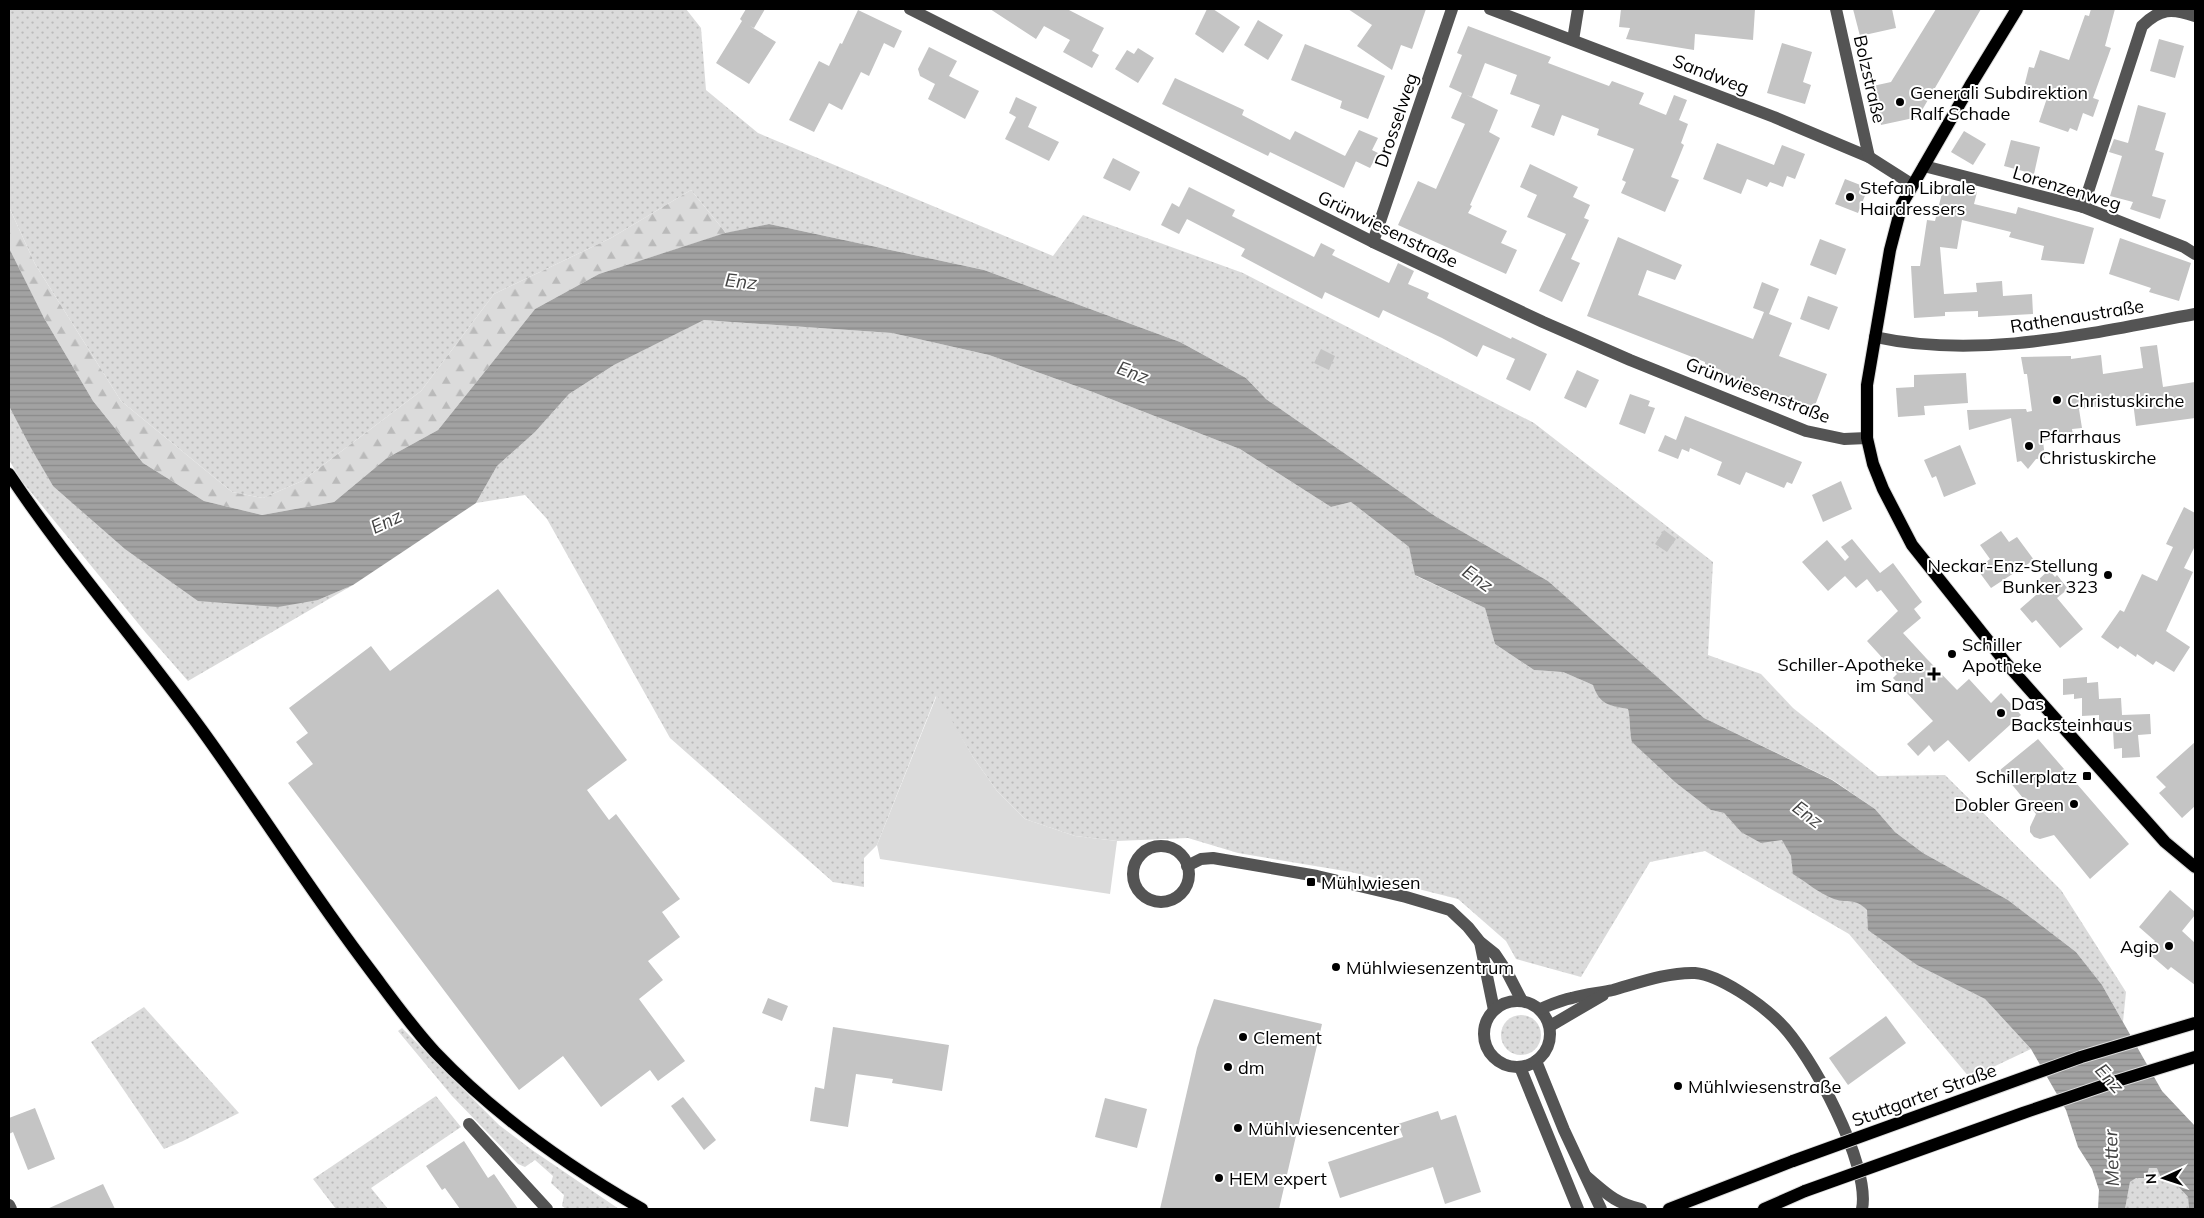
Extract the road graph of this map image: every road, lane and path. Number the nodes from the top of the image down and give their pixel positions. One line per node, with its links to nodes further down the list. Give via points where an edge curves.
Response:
1 (910, 9): 13 (street, Grünwiesenstraße)
2 (1452, 9): 13 (street, Drosselweg)
3 (1490, 9): 8 (street, Sandweg)
4 (1578, 9): 8 (street)
5 (1836, 9): 9 (street, Bolzstraße)
6 (2017, 9): 10 (main road)
7 (2195, 16): 12 (street, via 2167,10 2154,15 2142,26)
8 (1574, 40): 9 (street, Sandweg)
9 (1869, 157): 11 (street, Sandweg)
10 (1924, 166): 11 (main road); 12 (street, Lorenzenweg)
11 (1913, 184): 16 (main road, via 1895,226)
12 (2083, 208): 14 (street, Lorenzenweg)
13 (1373, 242): 17 (street, Grünwiesenstraße, via 1630,360 1806,431 1844,440)
14 (2195, 254)
15 (2195, 314): 16 (street, Rathenaustraße, via 2020,344 1926,345)
16 (1875, 337): 17 (main road, via 1867,385)
17 (1867, 438): 20 (main road, via 1883,489 1912,545 2006,663 2165,842)
18 (9, 474): 37 (main road, via 50,533 178,696 352,946 436,1053 495,1108 552,1152)
19 (1187, 866): 19 (street, via 1177,851 1159,846 1142,852 1136,860 1133,878 1142,894 1158,902 1167,901 1181,893 1186,884); 21 (street, via 1201,859 1213,858 1288,870 1406,897 1450,910)
20 (2195, 867)
21 (1480, 942): 23 (street, via 1495,954); 25 (street)
22 (1611, 990): 24 (street, via 1571,998); 27 (street); 44 (street, via 1695,973 1724,984 1760,1005 1800,1048 1832,1104 1850,1143 1861,1185)
23 (1522, 1000): 24 (street); 25 (street, via 1502,1004)
24 (1540, 1009): 27 (street)
25 (1494, 1010): 30 (street, via 1484,1029 1489,1050 1502,1063)
26 (2195, 1023): 42 (main road, Stuttgarter Straße, bridge, via 2081,1057)
27 (1550, 1026): 29 (street, via 1548,1046)
28 (2195, 1057): 43 (main road, bridge, via 2023,1113 1805,1191)
29 (1536, 1061): 30 (street); 32 (street)
30 (1520, 1067): 33 (street)
31 (469, 1124): 36 (street)
32 (1584, 1174): 40 (street); 41 (street, via 1612,1199)
33 (1572, 1192): 38 (street); 39 (street)
34 (9, 1204): 35 (street)
35 (11, 1209)
36 (547, 1209)
37 (642, 1209)
38 (1568, 1209)
39 (1578, 1209)
40 (1601, 1209)
41 (1641, 1209)
42 (1669, 1209)
43 (1764, 1209)
44 (1862, 1209)

